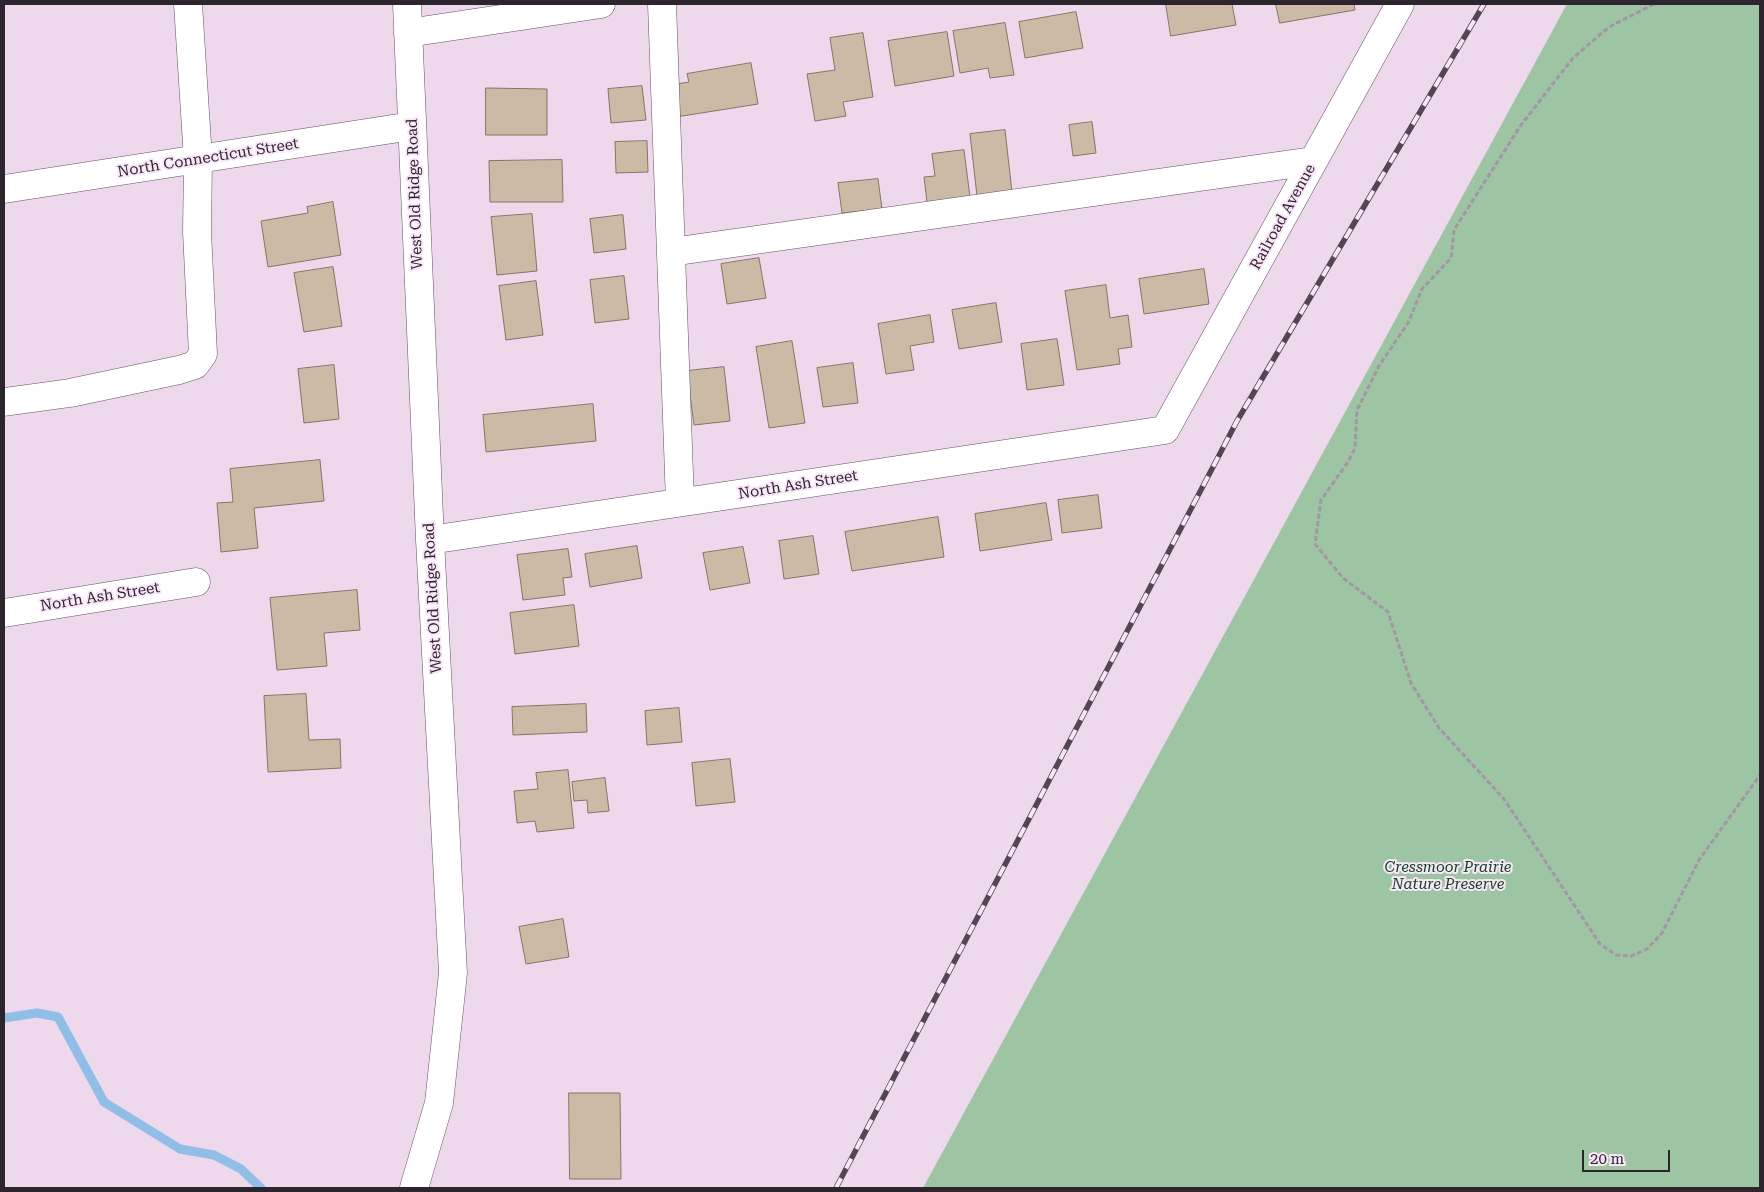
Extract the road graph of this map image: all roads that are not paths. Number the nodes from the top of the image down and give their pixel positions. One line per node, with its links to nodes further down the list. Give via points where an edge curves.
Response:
1 (188, 4): 8 (street)
2 (407, 4): 6 (street, West Old Ridge Road)
3 (601, 4): 6 (street)
4 (662, 4): 11 (street)
5 (1400, 4): 9 (street, Railroad Avenue)
6 (408, 32): 7 (street, West Old Ridge Road)
7 (412, 126): 8 (street, North Connecticut Street); 15 (street, West Old Ridge Road)
8 (198, 159): 10 (street, North Connecticut Street); 12 (street, via 197,232 203,354 195,365 70,393)
9 (1313, 161): 11 (street); 13 (street, Railroad Avenue)
10 (4, 189)
11 (671, 252): 14 (street)
12 (4, 402)
13 (1165, 430): 14 (street, North Ash Street)
14 (680, 502): 15 (street, North Ash Street)
15 (430, 540): 18 (street, West Old Ridge Road, via 453,973 440,1104)
16 (196, 582): 17 (street, North Ash Street)
17 (4, 612)
18 (414, 1188)

